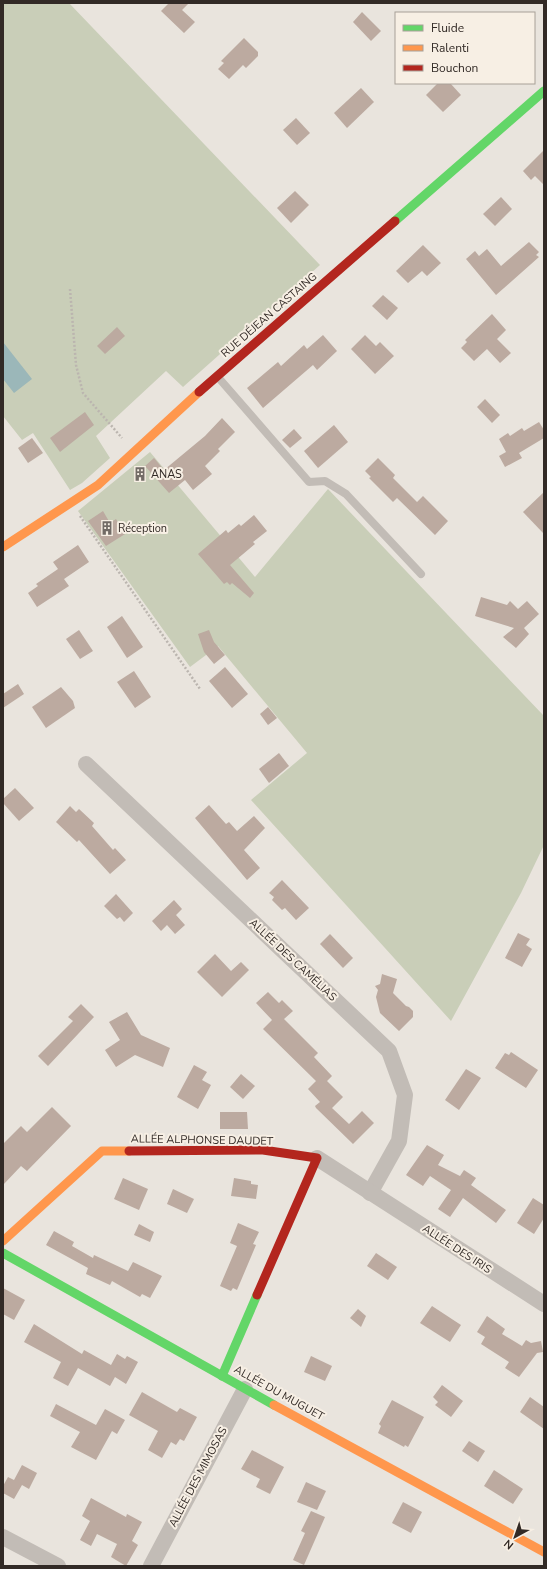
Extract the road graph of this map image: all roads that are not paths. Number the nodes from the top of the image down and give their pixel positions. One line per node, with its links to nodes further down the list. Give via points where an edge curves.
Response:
1 (544, 91): 2 (street, RUE DÉJEAN CASTAING)
2 (217, 376): 3 (street, RUE DÉJEAN CASTAING, via 98,485); 4 (lane, via 309,482 325,481 346,494)
3 (3, 547)
4 (421, 574)
5 (86, 764): 7 (street, ALLÉE DES CAMÉLIAS, via 389,1051 405,1096 399,1141)
6 (317, 1158): 7 (street, ALLÉE DES IRIS); 8 (street, ALLÉE ALPHONSE DAUDET, via 263,1150 102,1151); 11 (street)
7 (370, 1193): 10 (street, ALLÉE DES IRIS)
8 (3, 1241)
9 (3, 1253): 11 (street, ALLÉE DU MUGUET)
10 (544, 1304)
11 (222, 1376): 12 (street, ALLÉE DU MUGUET)
12 (245, 1389): 14 (street, ALLÉE DU MUGUET); 16 (street, ALLÉE DES MIMOSAS)
13 (3, 1538): 15 (street)
14 (544, 1552)
15 (58, 1566)
16 (151, 1566)

